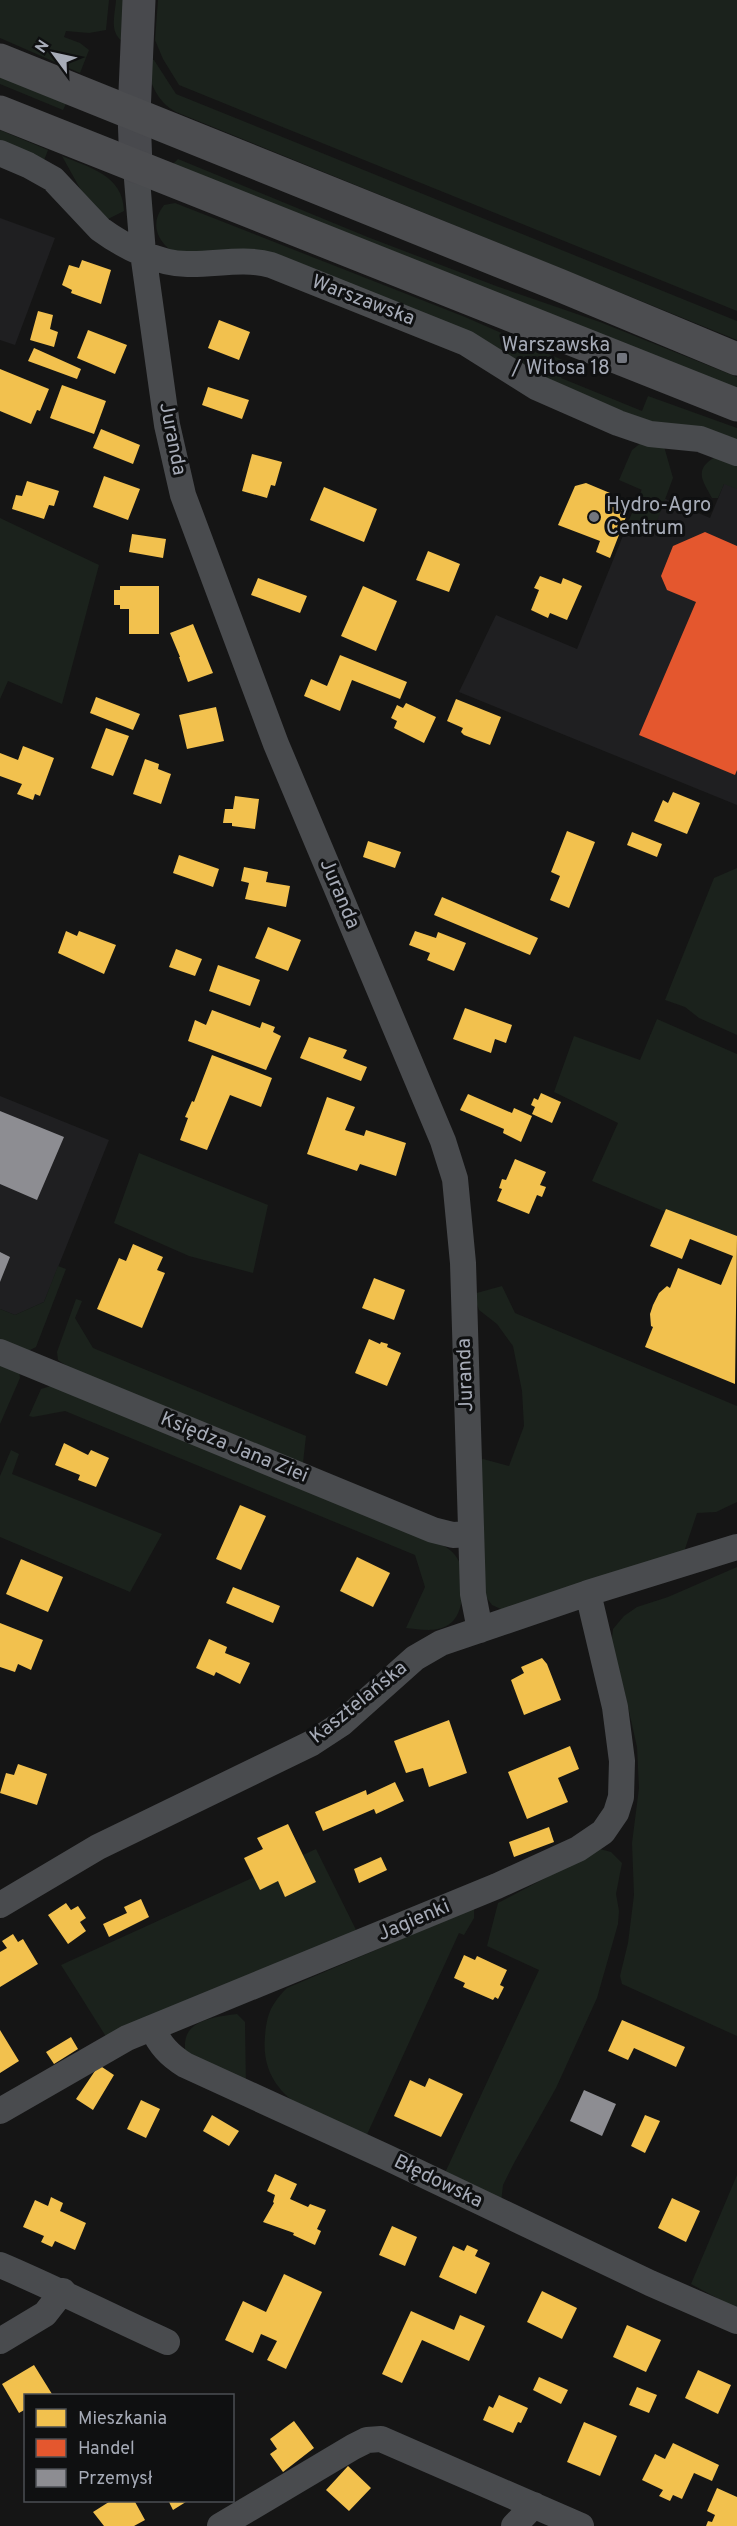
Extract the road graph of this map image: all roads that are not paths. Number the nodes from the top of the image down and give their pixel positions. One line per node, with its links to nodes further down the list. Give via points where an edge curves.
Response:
1 (139, 0): 4 (street)
2 (0, 60): 4 (main road)
3 (0, 112): 6 (main road)
4 (134, 114): 6 (street); 8 (main road)
5 (0, 153): 7 (street, Warszawska, via 46,173 100,229)
6 (136, 167): 7 (street, Juranda); 9 (main road)
7 (143, 253): 10 (street, Warszawska, via 183,264 243,260 271,265 466,343 536,387 618,423 650,434 700,439); 12 (street, Juranda, via 167,425 183,495 276,744 444,1141 455,1179 464,1263)
8 (737, 359)
9 (737, 405)
10 (737, 453)
11 (0, 1352): 12 (street, Księdza Jana Ziei, via 433,1530)
12 (471, 1534): 15 (street, Juranda, via 473,1594)
13 (737, 1547): 14 (street, Kasztelańska)
14 (588, 1593): 15 (street, Kasztelańska); 17 (street, Jagienki, via 616,1716 622,1761 621,1797 603,1832 578,1850 497,1886)
15 (480, 1630): 16 (street, Kasztelańska, via 441,1643 415,1658 341,1724 312,1743 141,1824)
16 (0, 1905)
17 (152, 2028): 18 (street, Jagienki, via 104,2050); 21 (street, Błędowska, via 159,2043 185,2065)
18 (0, 2111)
19 (0, 2265): 20 (street)
20 (63, 2291): 22 (street, via 45,2314); 23 (street)
21 (737, 2321)
22 (0, 2341)
23 (168, 2342)
24 (534, 2505): 25 (street, via 381,2439 353,2447); 26 (street); 27 (street)
25 (220, 2526)
26 (514, 2526)
27 (581, 2526)

